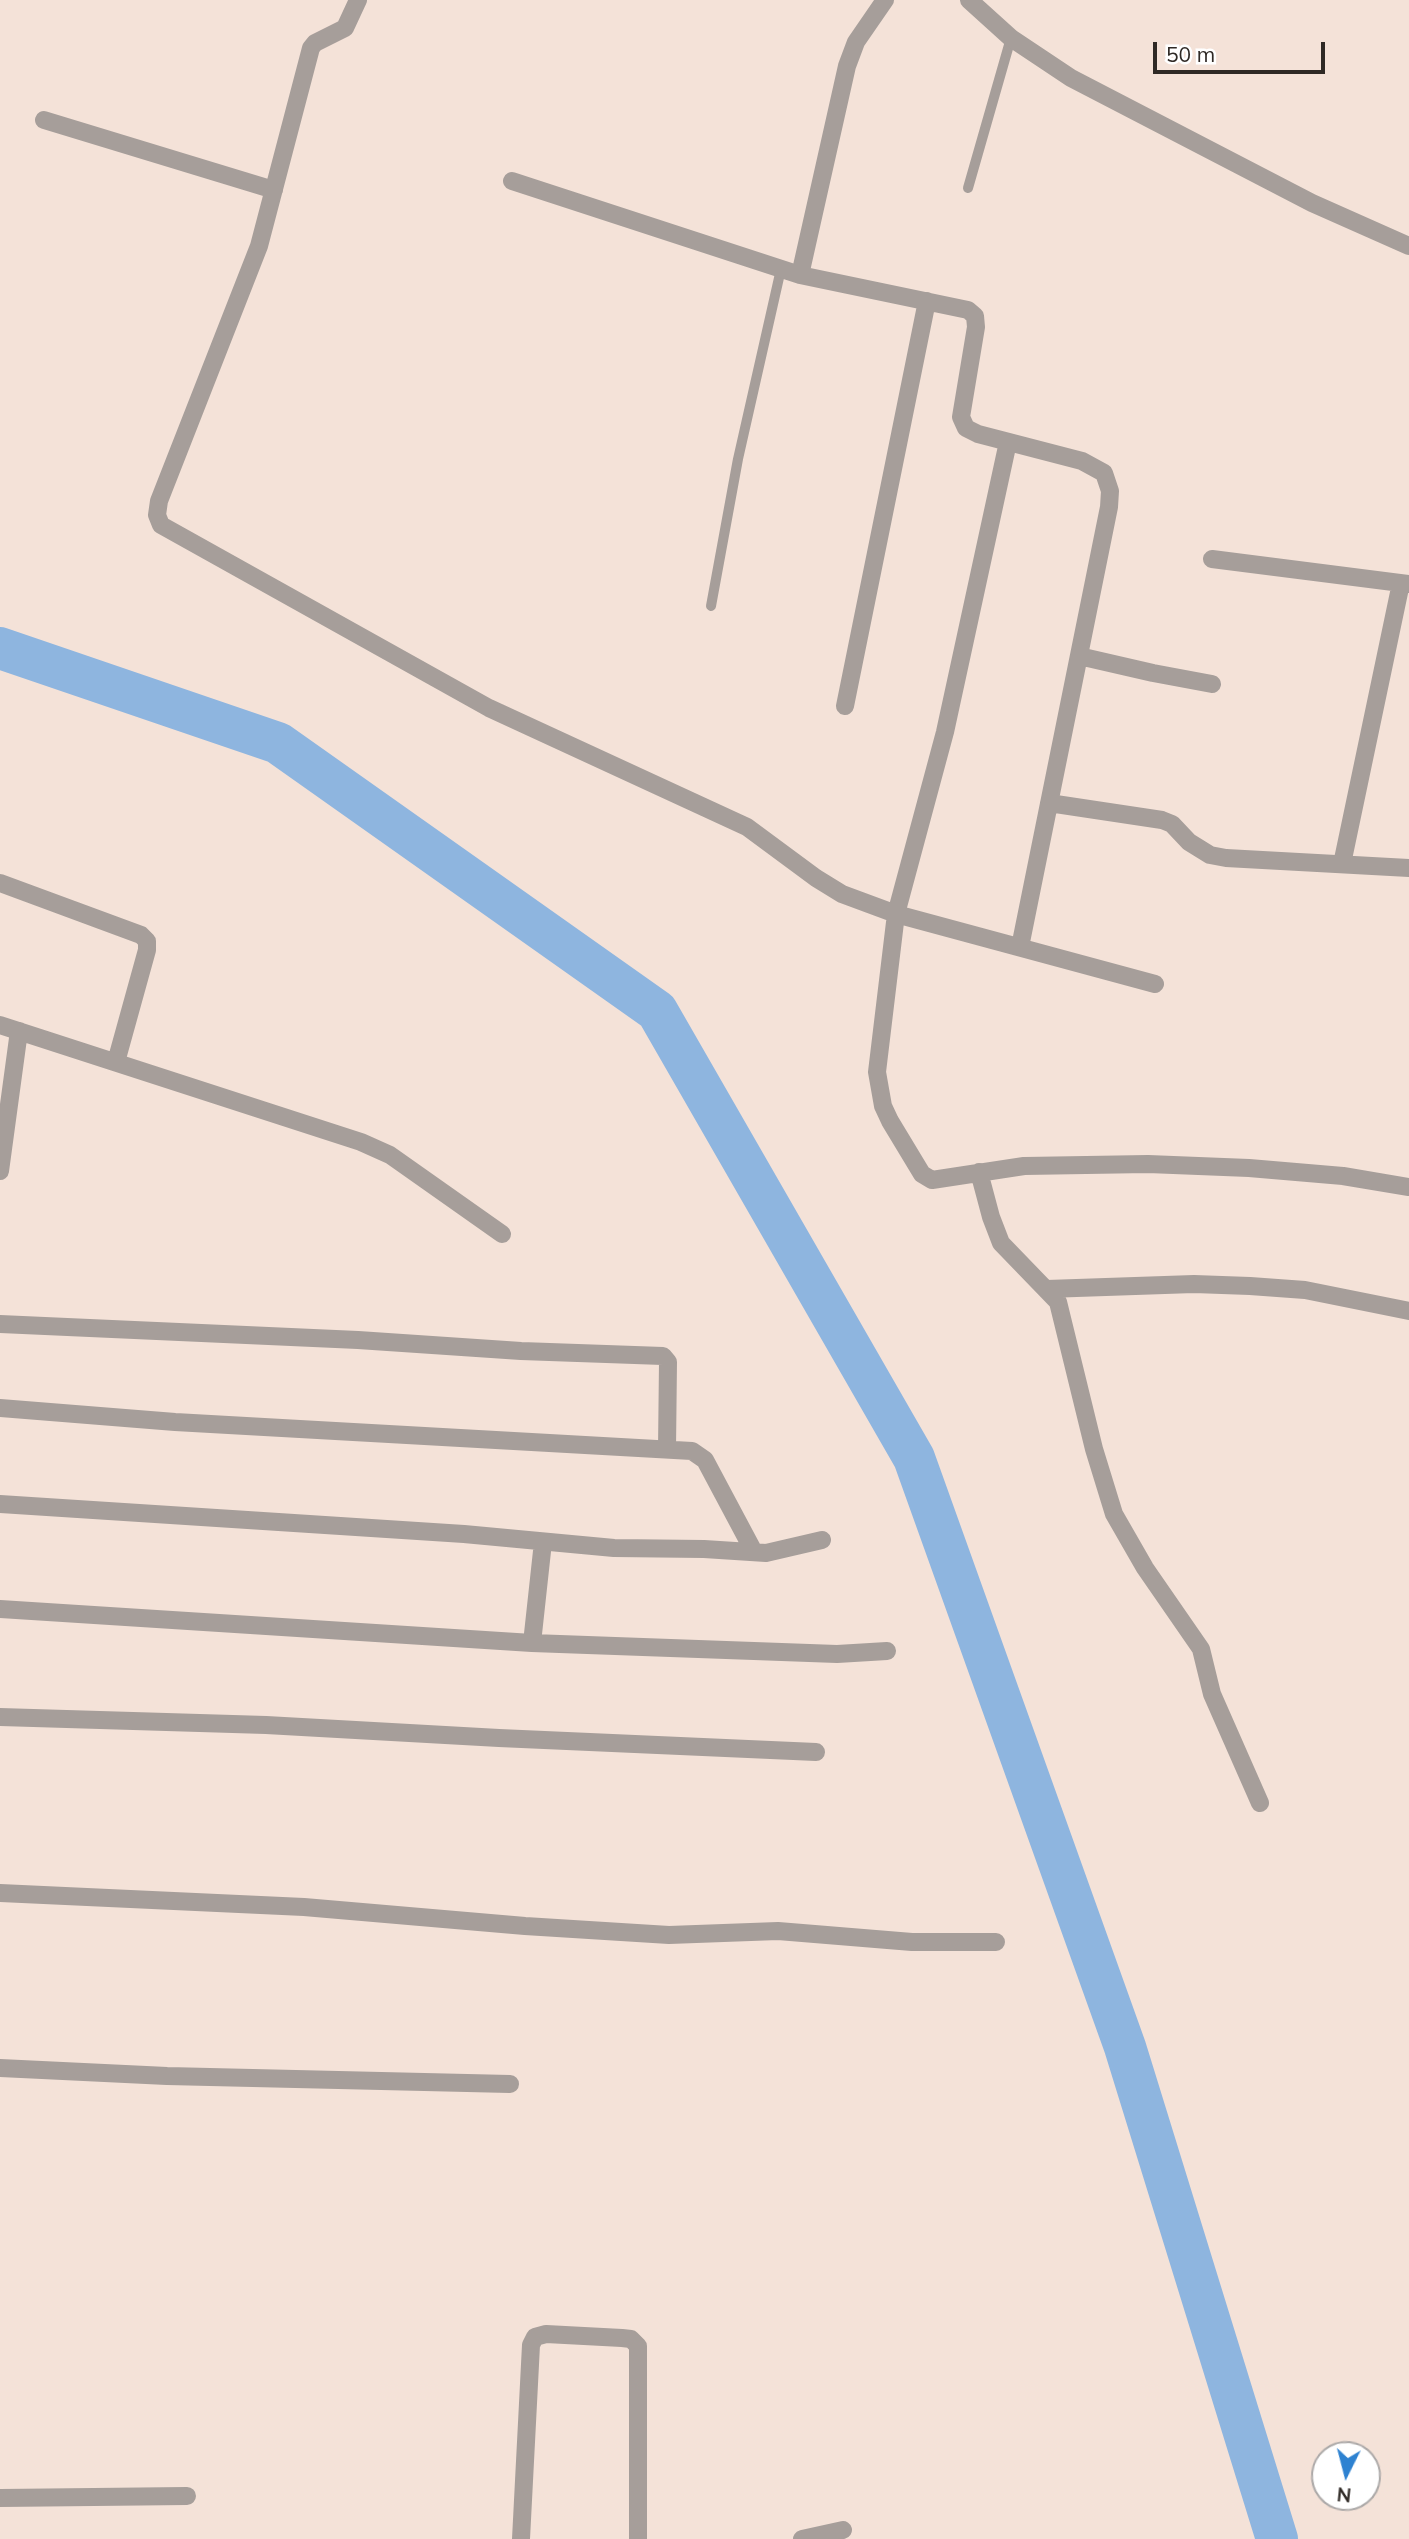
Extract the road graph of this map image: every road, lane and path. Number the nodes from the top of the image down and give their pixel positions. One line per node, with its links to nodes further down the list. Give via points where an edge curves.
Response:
1 (358, 0): 8 (street, via 345,28 311,48)
2 (885, 0): 11 (street, via 856,42 847,66)
3 (969, 0): 4 (street)
4 (1011, 38): 7 (lane); 9 (street, via 1071,78 1215,154)
5 (44, 120): 8 (street)
6 (512, 181): 10 (street)
7 (968, 188)
8 (274, 190): 24 (street, via 250,270 159,501 161,525 489,708 747,827 842,894)
9 (1409, 246)
10 (781, 269): 11 (street); 16 (lane)
11 (800, 275): 12 (street)
12 (927, 301): 13 (street, via 960,307 975,316 961,417 970,431); 19 (street)
13 (1008, 442): 17 (street, via 1096,467 1108,481 1110,507); 24 (street, via 945,732)
14 (1212, 559): 15 (street)
15 (1405, 583): 21 (street)
16 (711, 606)
17 (1079, 656): 18 (street); 20 (street)
18 (1212, 684)
19 (845, 706)
20 (1049, 803): 21 (street, via 1162,820 1210,855); 25 (street)
21 (1342, 864): 22 (street)
22 (1409, 868)
23 (0, 883): 29 (street, via 147,941)
24 (896, 914): 25 (street); 31 (street, via 878,1049 883,1106 927,1178 938,1181)
25 (1020, 947): 26 (street)
26 (1155, 984)
27 (0, 1025): 28 (street)
28 (19, 1031): 29 (street); 30 (street)
29 (116, 1062): 33 (street, via 361,1142 390,1155)
30 (0, 1171)
31 (979, 1172): 32 (street, via 1061,1164 1174,1165 1343,1176); 34 (street, via 1001,1243)
32 (1409, 1187)
33 (502, 1234)
34 (1047, 1289): 35 (street, via 1250,1286 1304,1290); 48 (street, via 1058,1302 1114,1514 1201,1649 1212,1694)
35 (1409, 1311)
36 (0, 1324): 38 (street, via 663,1356 668,1362)
37 (0, 1408): 38 (street)
38 (667, 1449): 42 (street, via 702,1455)
39 (0, 1504): 41 (street)
40 (822, 1540): 42 (street, via 776,1552)
41 (543, 1542): 42 (street); 44 (street)
42 (754, 1552)
43 (0, 1609): 44 (street)
44 (531, 1643): 45 (street, via 837,1654)
45 (887, 1651)
46 (0, 1717): 47 (street)
47 (816, 1752)
48 (1260, 1803)
49 (0, 1893): 50 (street, via 304,1907 669,1935 778,1931 912,1942)
50 (996, 1942)
51 (0, 2068): 52 (street)
52 (510, 2084)
53 (187, 2496): 54 (street)
54 (0, 2498)
55 (843, 2530): 58 (street)
56 (521, 2539): 57 (street, via 531,2345 535,2337 546,2334 631,2339 638,2346)
57 (638, 2539)
58 (802, 2539)

